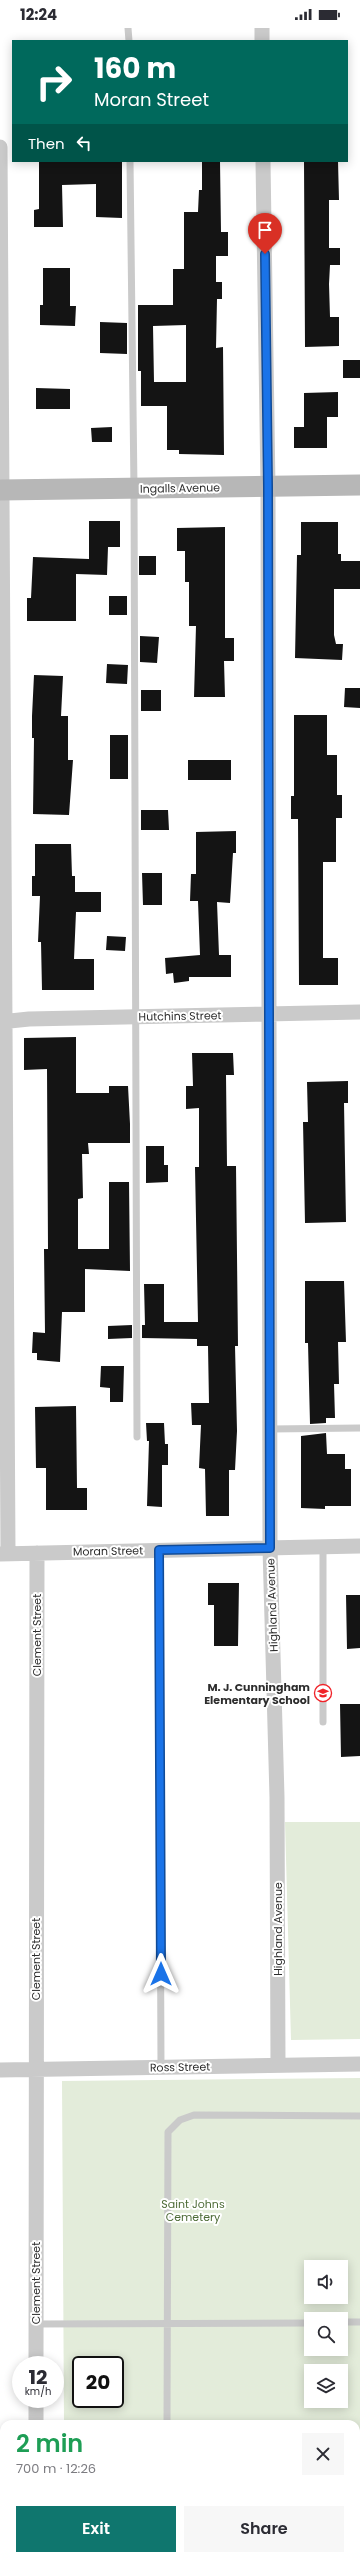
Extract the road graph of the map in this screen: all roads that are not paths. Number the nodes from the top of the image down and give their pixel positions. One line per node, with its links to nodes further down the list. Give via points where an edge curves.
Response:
1 (128, 28): 3 (lane)
2 (262, 28): 4 (street)
3 (129, 40)
4 (262, 40)
5 (0, 148): 11 (street)
6 (130, 162): 10 (lane)
7 (263, 162): 9 (street, Highland Avenue)
8 (360, 485): 9 (street, Ingalls Avenue)
9 (268, 487): 10 (street, Ingalls Avenue); 14 (street, Highland Avenue)
10 (134, 488): 11 (street, Ingalls Avenue); 15 (lane)
11 (1, 490): 12 (street)
12 (2, 536): 16 (street)
13 (360, 1012): 14 (street, Hutchins Street)
14 (270, 1014): 15 (street, Hutchins Street); 18 (street, Highland Avenue)
15 (134, 1017): 16 (street, Hutchins Street, via 29,1019); 19 (lane)
16 (3, 1022): 24 (street)
17 (360, 1428): 18 (lane)
18 (270, 1429): 22 (street, Highland Avenue)
19 (137, 1436)
20 (323, 1546): 21 (street, Moran Street); 22 (street, Moran Street); 26 (lane)
21 (360, 1546)
22 (270, 1548): 23 (street, Moran Street); 28 (street, Highland Avenue, via 277,1797)
23 (159, 1550): 25 (street, Moran Street); 29 (lane)
24 (4, 1553): 25 (street, Moran Street)
25 (37, 1553): 31 (street, Clement Street)
26 (323, 1722)
27 (360, 2064): 28 (street, Ross Street)
28 (278, 2065): 29 (street, Ross Street)
29 (161, 2068): 31 (street, Ross Street)
30 (0, 2070): 31 (street, Ross Street)
31 (36, 2070): 36 (street, Clement Street)
32 (360, 2116): 37 (lane, via 194,2115 180,2120 168,2132)
33 (348, 2322): 34 (lane)
34 (360, 2322)
35 (304, 2323): 37 (lane)
36 (36, 2324): 37 (lane); 38 (street, Clement Street)
37 (167, 2325): 41 (lane)
38 (36, 2356)
39 (36, 2408): 40 (street)
40 (36, 2420)
41 (168, 2420)

